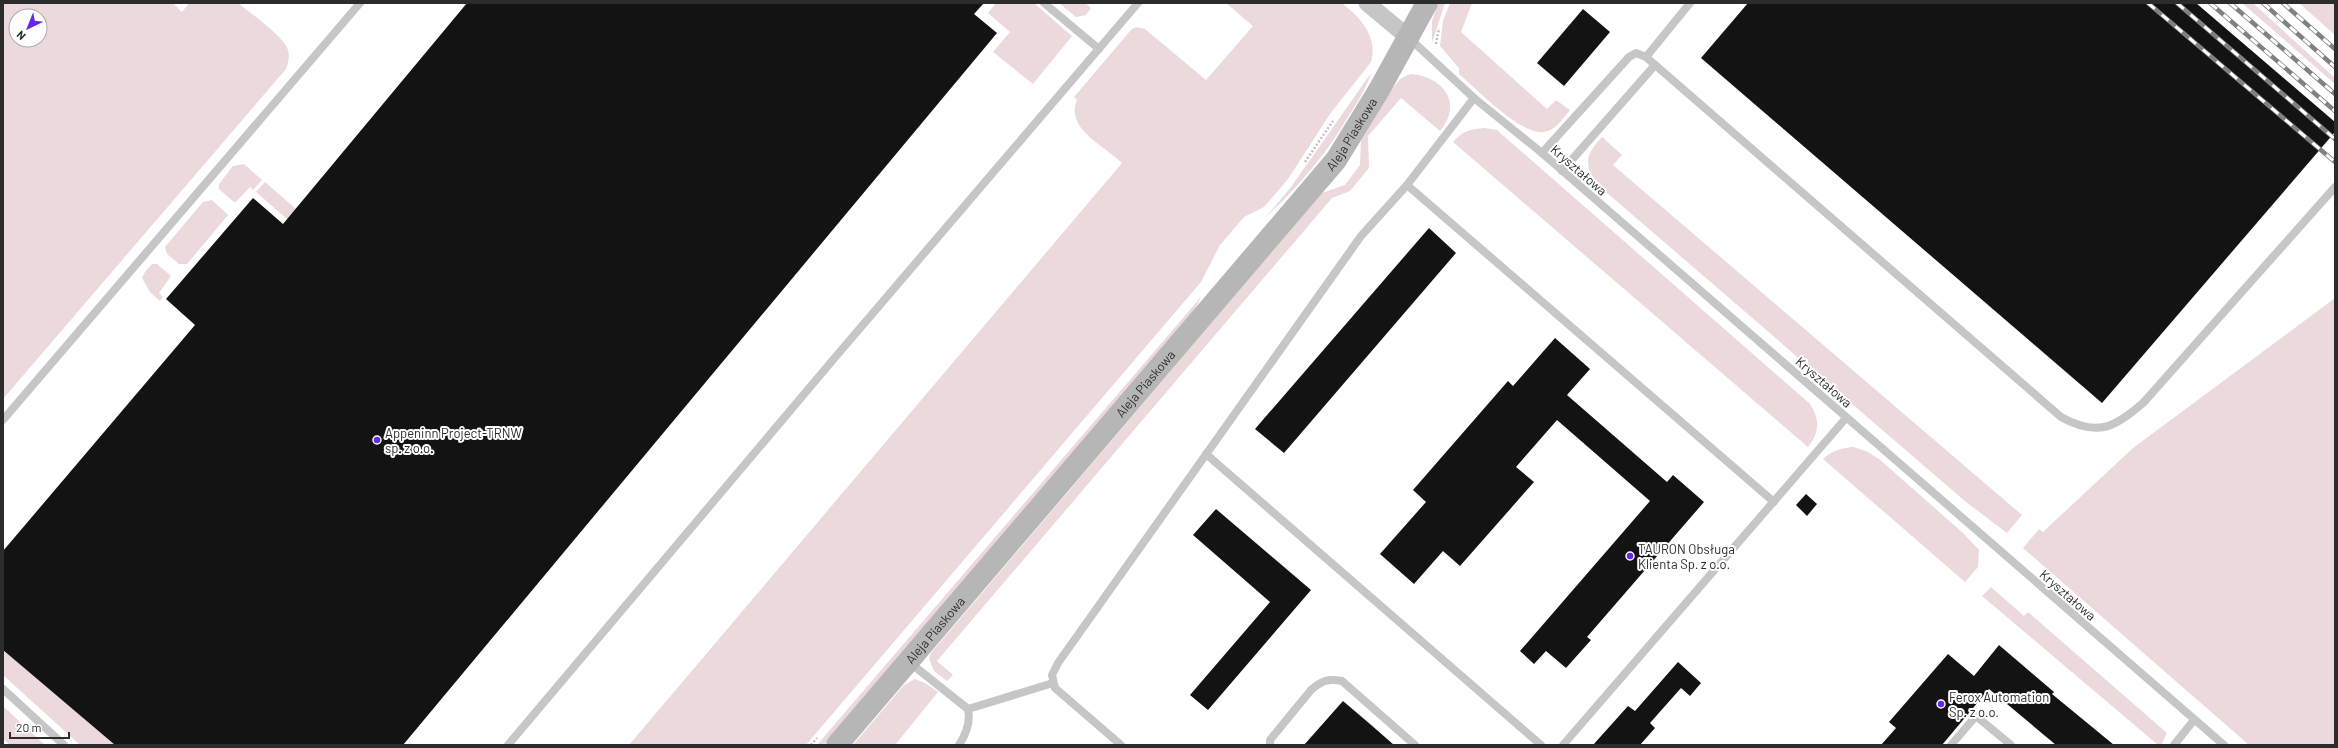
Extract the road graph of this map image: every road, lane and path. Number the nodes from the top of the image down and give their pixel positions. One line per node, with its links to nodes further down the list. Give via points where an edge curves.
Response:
1 (360, 3): 19 (lane)
2 (1044, 3): 10 (lane)
3 (1138, 3): 10 (lane)
4 (1367, 3): 8 (street)
5 (1427, 3): 8 (main road, Aleja Piaskowa)
6 (1690, 3): 11 (lane)
7 (1440, 24): 9 (path, via 1436,39)
8 (1408, 38): 13 (lane, Kryształowa); 22 (main road, Aleja Piaskowa, via 1336,160)
9 (1437, 48)
10 (1099, 49): 28 (lane, via 826,367)
11 (1646, 57): 12 (lane); 14 (lane, via 1636,53 1629,57)
12 (1655, 65): 15 (lane); 17 (lane, via 2061,417 2078,426 2104,428 2126,418 2144,402)
13 (1474, 98): 14 (lane, Kryształowa); 16 (lane)
14 (1542, 153): 15 (lane, Kryształowa)
15 (1562, 171): 18 (lane, Kryształowa)
16 (1407, 185): 20 (lane, via 1361,236); 21 (lane)
17 (2335, 187)
18 (1846, 418): 21 (lane); 26 (lane, Kryształowa)
19 (3, 420)
20 (1206, 454): 23 (lane, via 1058,663 1052,675); 34 (lane)
21 (1774, 502): 35 (lane)
22 (908, 662): 25 (lane); 29 (main road, Aleja Piaskowa)
23 (1053, 683): 25 (lane); 31 (lane, via 1055,688)
24 (3, 689): 27 (lane)
25 (968, 709): 30 (lane, via 970,719)
26 (2194, 720): 38 (lane); 39 (lane, Kryształowa)
27 (64, 745)
28 (508, 745)
29 (837, 745)
30 (959, 745)
31 (1121, 745)
32 (1270, 745): 33 (lane, via 1270,740 1311,690 1318,683 1328,679 1342,681)
33 (1415, 745)
34 (1541, 745)
35 (1563, 745)
36 (1951, 745): 37 (lane, via 1976,716)
37 (2011, 745)
38 (2174, 745)
39 (2224, 745)

